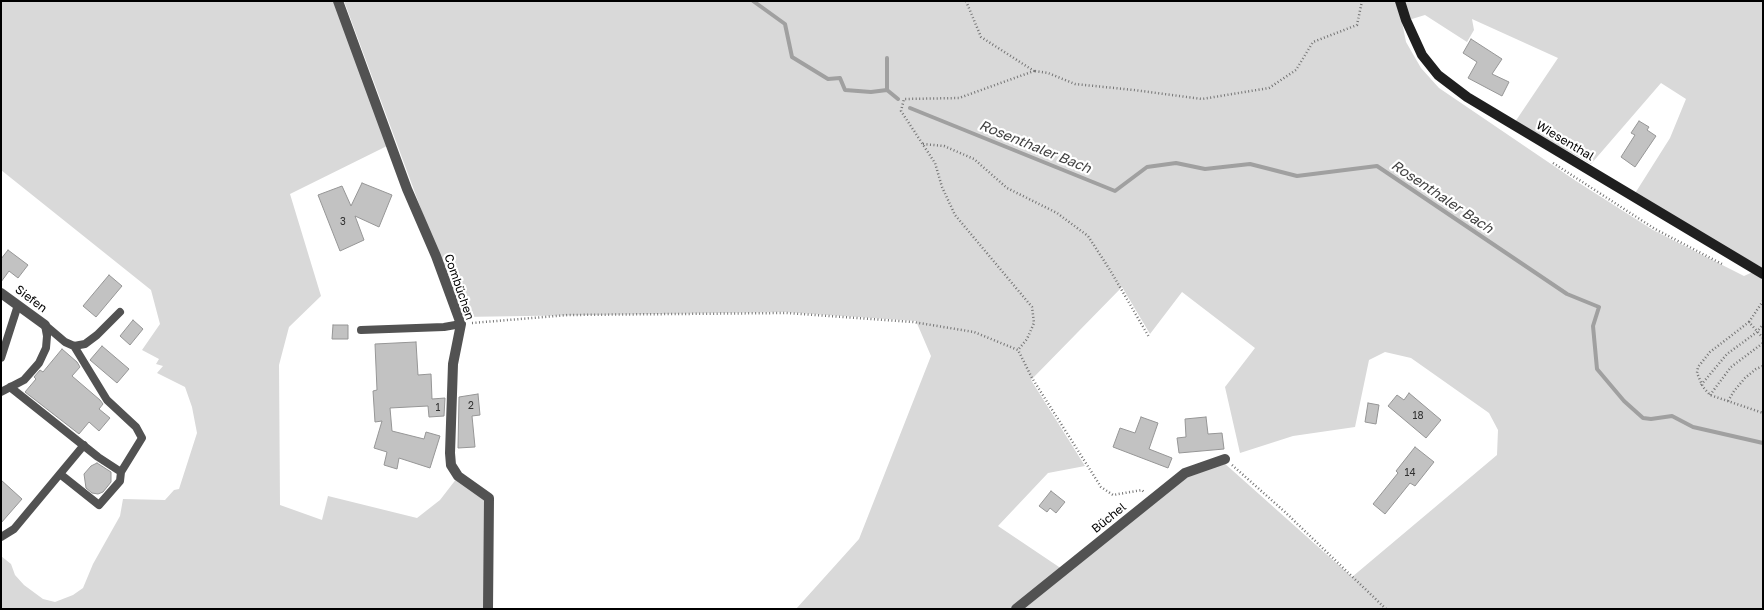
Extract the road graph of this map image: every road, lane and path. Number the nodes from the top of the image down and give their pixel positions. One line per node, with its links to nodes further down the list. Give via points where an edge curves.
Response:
1 (338, 1): 13 (street, Combüchen)
2 (966, 1): 5 (path, via 981,37)
3 (1362, 1): 5 (path, via 1358,25 1313,42 1296,70 1269,88 1202,99 1075,84)
4 (1400, 1): 7 (street, Wiesenthal, via 1422,54 1438,75 1467,97)
5 (1034, 71): 6 (path, via 959,98 904,99 901,111)
6 (923, 144): 18 (path, via 944,146 974,159 1007,188 1057,214 1088,236); 22 (path, via 935,163 955,215 1032,307 1034,323)
7 (1763, 274)
8 (1, 293): 10 (street, Siefen)
9 (1763, 301): 12 (path)
10 (18, 305): 15 (street, Siefen); 23 (lane)
11 (120, 312): 21 (lane, via 85,344)
12 (1748, 322): 17 (path); 25 (path, via 1710,352 1698,367)
13 (461, 324): 16 (lane); 22 (path, via 568,315 786,313 913,322 974,332); 37 (street, Combüchen, via 453,364 451,465 458,476 489,498)
14 (1763, 324): 17 (path)
15 (45, 325): 21 (lane); 26 (lane, via 46,348 39,363 24,380)
16 (361, 330)
17 (1757, 332): 19 (path); 25 (path, via 1726,354)
18 (1149, 337)
19 (1763, 338)
20 (1763, 343): 28 (path, via 1726,372)
21 (74, 346): 33 (lane, via 107,400 136,427 142,438)
22 (1018, 350): 35 (path, via 1032,378 1102,487 1113,495 1142,490)
23 (1, 358)
24 (1763, 366): 29 (path, via 1744,378)
25 (1701, 385): 28 (path)
26 (10, 387): 27 (lane); 31 (lane)
27 (1, 392)
28 (1710, 395): 29 (path)
29 (1728, 401): 30 (path)
30 (1763, 413)
31 (84, 446): 33 (lane); 34 (lane)
32 (1225, 459): 35 (street, Büchel, via 1185,473); 39 (path)
33 (121, 472): 34 (lane, via 120,480 98,505)
34 (60, 474): 36 (lane, via 14,529)
35 (1154, 499): 38 (street, Büchel)
36 (1, 537)
37 (488, 609)
38 (1016, 609)
39 (1386, 609)

